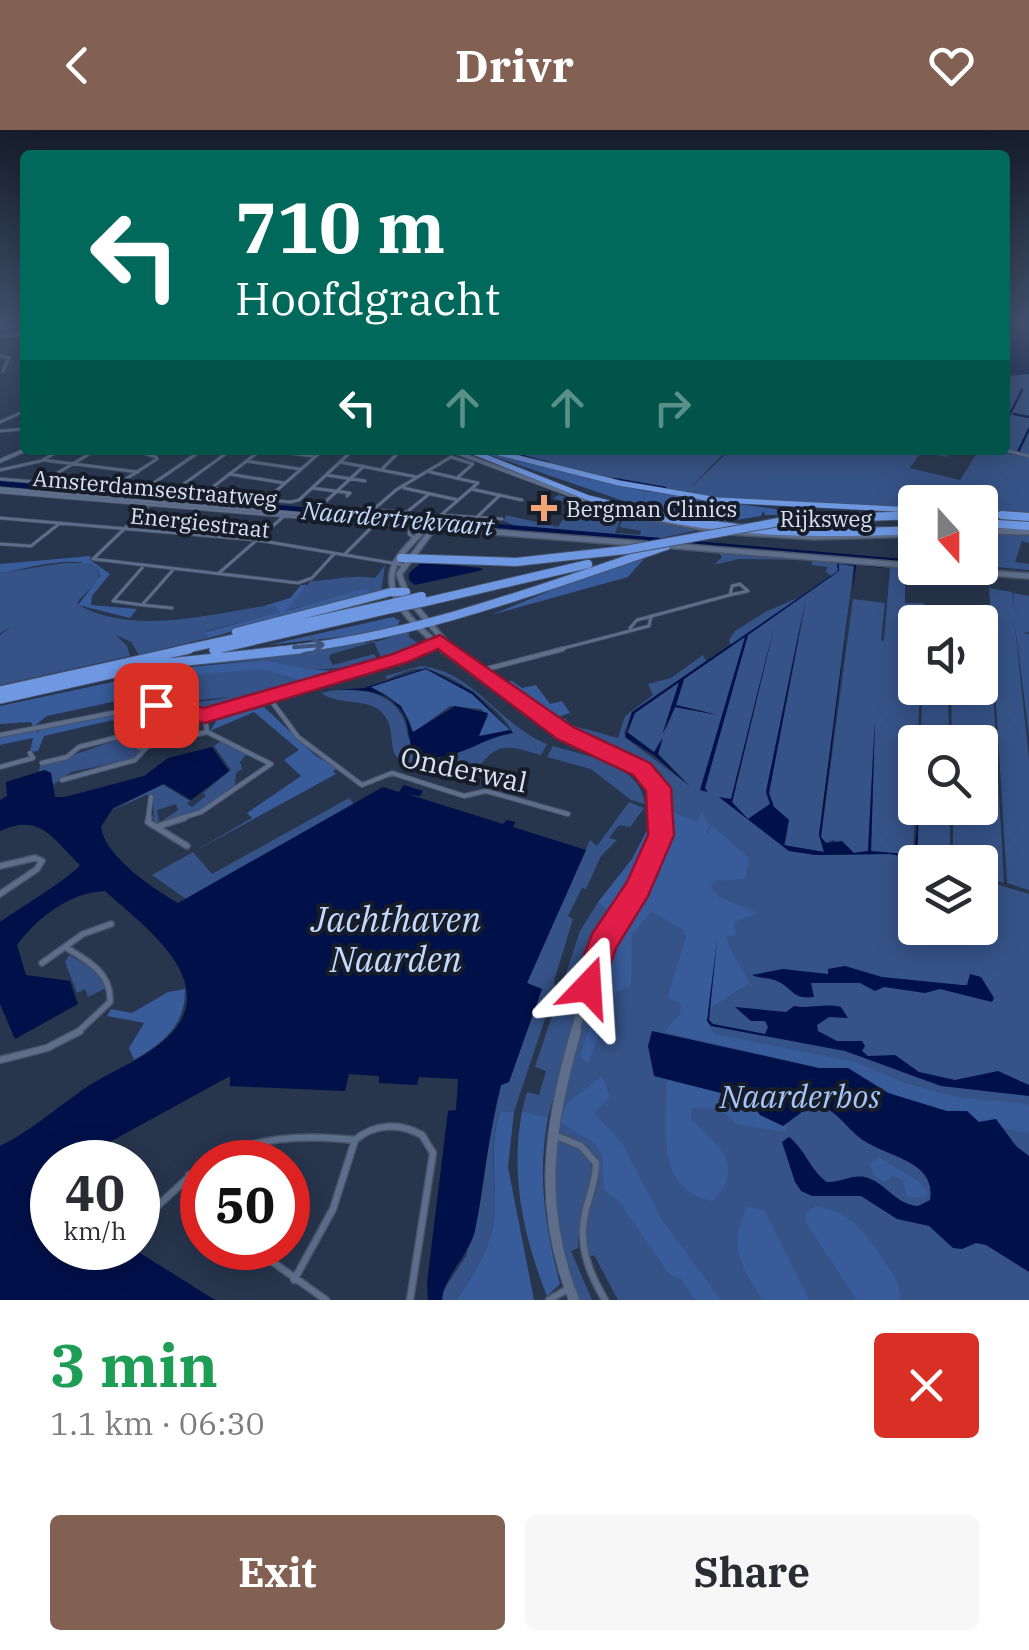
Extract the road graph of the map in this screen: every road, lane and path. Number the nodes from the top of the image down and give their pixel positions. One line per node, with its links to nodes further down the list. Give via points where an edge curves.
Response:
1 (20, 413): 2 (street)
2 (12, 416): 3 (street); 4 (street)
3 (20, 417)
4 (0, 422)
5 (51, 455): 18 (street)
6 (87, 455): 21 (street)
7 (147, 455): 26 (street, via 157,459)
8 (195, 455): 42 (street)
9 (224, 455): 44 (street)
10 (256, 455): 19 (street)
11 (300, 455): 17 (street)
12 (348, 455): 20 (street)
13 (396, 455): 23 (street)
14 (463, 455): 72 (street, Rijksweg, via 581,500 668,522 786,537)
15 (481, 455): 71 (highway, via 589,498 680,520 808,534)
16 (506, 455): 55 (highway, via 699,498)
17 (315, 457): 24 (street)
18 (42, 460): 21 (street); 25 (street)
19 (246, 462): 24 (street); 28 (street)
20 (340, 462): 22 (street); 29 (street)
21 (72, 464): 26 (street); 36 (street)
22 (364, 466): 23 (street); 33 (street)
23 (383, 468): 30 (street)
24 (300, 469): 35 (street)
25 (0, 470)
26 (138, 472): 37 (street)
27 (430, 472): 30 (street); 31 (street); 31 (street, via 452,456 474,464)
28 (229, 474): 35 (street); 38 (street)
29 (326, 475): 33 (street); 39 (street)
30 (417, 477): 40 (street)
31 (457, 478): 41 (street, via 478,483)
32 (0, 479): 36 (street)
33 (351, 479): 34 (street); 45 (street)
34 (365, 481)
35 (284, 482): 50 (street)
36 (40, 483): 37 (street)
37 (115, 486): 42 (street)
38 (211, 488): 46 (street); 50 (street)
39 (312, 488): 45 (street); 50 (street, via 299,500)
40 (404, 488): 47 (street); 47 (street, via 373,510 407,512)
41 (471, 488): 48 (street); 51 (street)
42 (145, 489): 44 (street)
43 (0, 490): 53 (street, Amsterdamsestraatweg)
44 (174, 492): 46 (street)
45 (338, 492): 49 (street); 54 (street)
46 (204, 494): 50 (street)
47 (429, 494): 51 (street)
48 (500, 495): 52 (street); 56 (street)
49 (347, 496)
50 (267, 498)
51 (458, 500): 56 (street, via 441,515)
52 (522, 500)
53 (150, 503): 58 (street, Amsterdamsestraatweg); 64 (street, Amsterdamsestraatweg); 70 (street)
54 (322, 506)
55 (898, 514)
56 (478, 516): 60 (street)
57 (898, 516): 61 (highway)
58 (282, 517): 63 (street, Amsterdamsestraatweg); 73 (street)
59 (0, 518): 62 (street, Energiestraat)
60 (502, 519)
61 (792, 522): 76 (highway, bridge); 78 (highway, bridge)
62 (60, 524): 70 (street, Energiestraat); 75 (street, via 31,546)
63 (375, 524): 74 (street, Amsterdamsestraatweg, via 408,527); 79 (street)
64 (416, 524): 68 (street, Amsterdamsestraatweg); 69 (street)
65 (998, 524): 67 (highway)
66 (998, 524): 67 (highway)
67 (1029, 525)
68 (432, 527): 69 (street); 74 (street); 82 (street)
69 (423, 528): 74 (street)
70 (123, 529): 73 (street, Energiestraat); 83 (street, via 94,556 96,562)
71 (898, 532)
72 (898, 533)
73 (256, 540): 77 (street, Energiestraat); 86 (street)
74 (417, 541): 80 (street); 81 (street)
75 (0, 544)
76 (666, 546): 78 (highway, bridge)
77 (334, 554): 79 (street, Energiestraat); 86 (street, via 298,584)
78 (629, 554): 80 (highway, via 516,562); 91 (highway, bridge); 93 (highway, via 490,609)
79 (344, 555): 81 (street, Energiestraat)
80 (412, 556): 81 (highway)
81 (401, 562): 88 (main road, via 391,576)
82 (898, 565)
83 (142, 568): 84 (street); 90 (street, via 112,599)
84 (172, 571): 86 (street); 90 (street)
85 (998, 574): 87 (street)
86 (216, 576)
87 (1029, 576)
88 (401, 592): 93 (street); 95 (highway)
89 (730, 596): 97 (street, via 651,617 650,626)
90 (142, 605): 92 (street)
91 (390, 607): 95 (highway); 96 (highway)
92 (172, 608)
93 (422, 627): 94 (street); 96 (highway, one-way to 93, via 338,644)
94 (438, 642): 97 (street); 99 (street)
95 (127, 662): 98 (highway)
96 (149, 665): 100 (highway)
97 (476, 672): 121 (street, via 565,733 641,769 659,788 662,803 657,849 594,964)
98 (0, 691)
99 (270, 698): 101 (street); 112 (street, Onderwal, via 294,732 362,785 392,773 464,796 486,791)
100 (0, 699)
101 (205, 716): 103 (street); 105 (street, via 148,706)
102 (122, 728): 104 (street)
103 (208, 732): 106 (street); 113 (street, via 270,764 202,812)
104 (126, 735): 106 (street, via 137,748); 108 (street)
105 (0, 736)
106 (148, 747): 110 (street, via 133,760)
107 (30, 753): 109 (street, via 33,758)
108 (42, 763)
109 (0, 766)
110 (62, 780)
111 (151, 797): 113 (street, via 148,822)
112 (568, 814)
113 (156, 826): 114 (street)
114 (187, 846)
115 (0, 866): 116 (street, via 42,862)
116 (0, 894)
117 (112, 924): 118 (street)
118 (66, 947): 119 (street); 120 (street, via 107,978 110,1002 61,1045)
119 (42, 963)
120 (0, 1060)
121 (549, 1134): 128 (street, via 548,1219); 132 (street, via 581,1146 596,1164 580,1239)
122 (265, 1140): 123 (street)
123 (355, 1140): 127 (street, via 333,1209); 130 (street, via 378,1126 431,1140)
124 (180, 1184): 125 (street)
125 (160, 1203)
126 (281, 1270): 127 (street)
127 (294, 1280): 129 (street)
128 (571, 1294): 131 (street)
129 (326, 1300)
130 (410, 1300)
131 (549, 1300)
132 (605, 1300)

